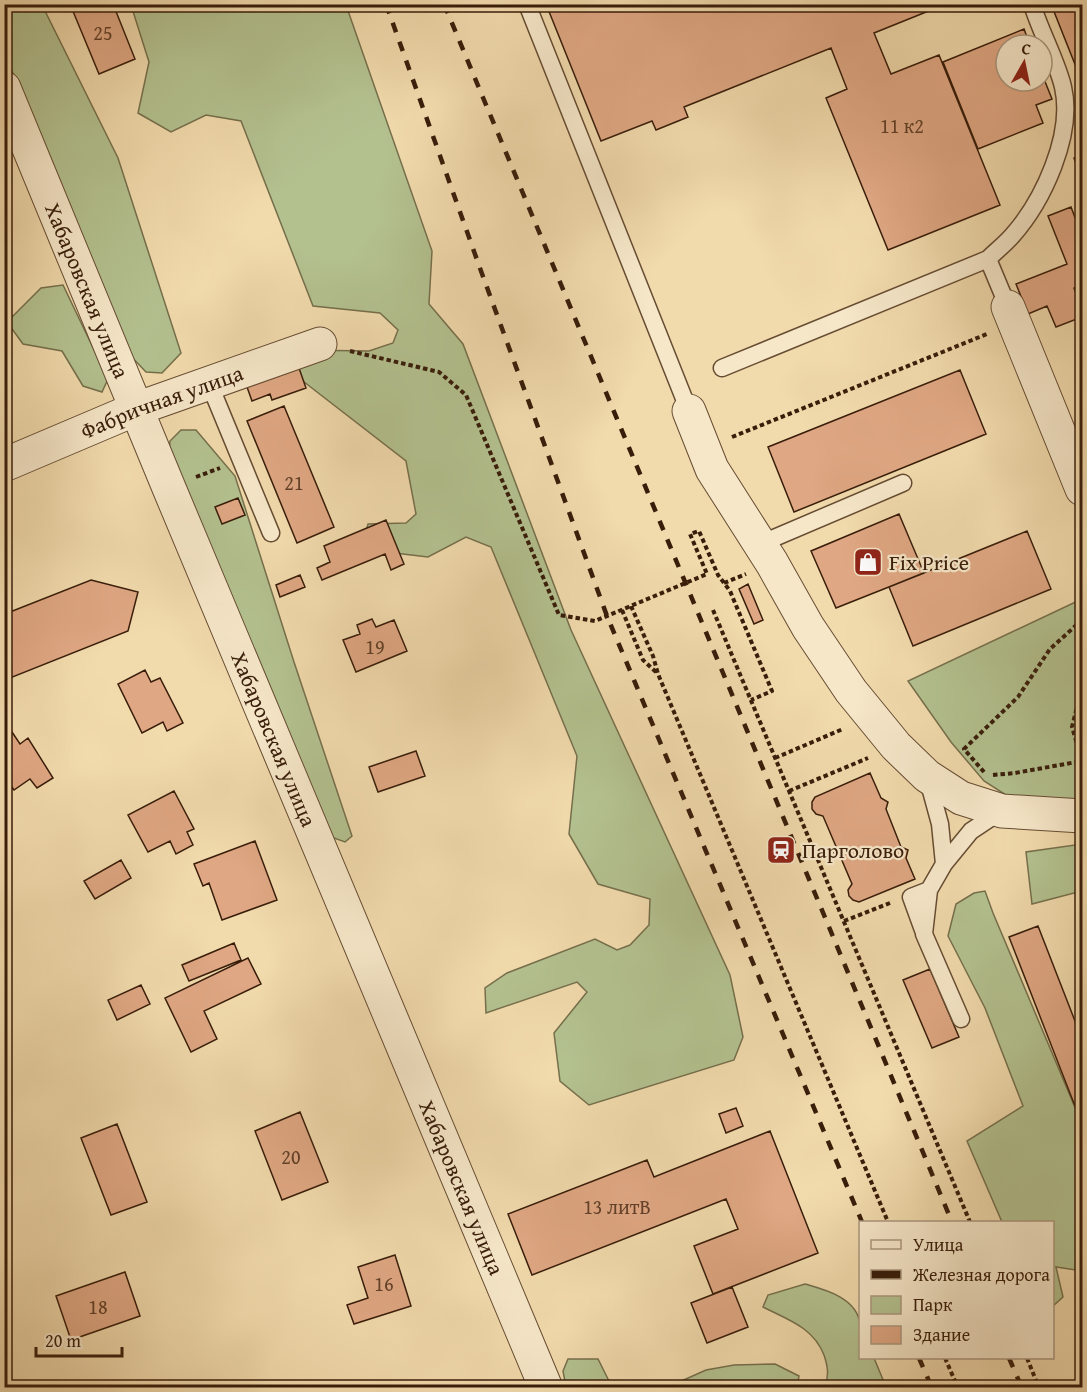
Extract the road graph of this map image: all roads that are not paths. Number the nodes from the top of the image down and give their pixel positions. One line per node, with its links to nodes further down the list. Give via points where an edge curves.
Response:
1 (527, 4): 10 (lane)
2 (1032, 4): 4 (lane, via 1063,87 1062,137 1036,203 1011,238)
3 (4, 88): 9 (street, Хабаровская улица)
4 (988, 259): 5 (lane); 7 (lane)
5 (1011, 315): 13 (street)
6 (320, 344): 8 (street, Фабричная улица)
7 (722, 368)
8 (209, 383): 9 (street, Фабричная улица); 14 (lane)
9 (136, 409): 11 (street, Фабричная улица); 23 (street, Хабаровская улица)
10 (689, 411): 15 (street, via 712,469)
11 (4, 465)
12 (903, 483): 15 (lane)
13 (1083, 489)
14 (271, 533)
15 (760, 544): 16 (street, via 851,691 896,746)
16 (927, 776): 17 (street, via 961,798); 19 (lane, via 940,824)
17 (1002, 811): 18 (street); 19 (lane, via 971,831)
18 (1083, 816)
19 (944, 864): 20 (lane)
20 (929, 890): 21 (lane); 21 (lane, via 911,897)
21 (924, 934): 22 (lane)
22 (961, 1019)
23 (546, 1388)

